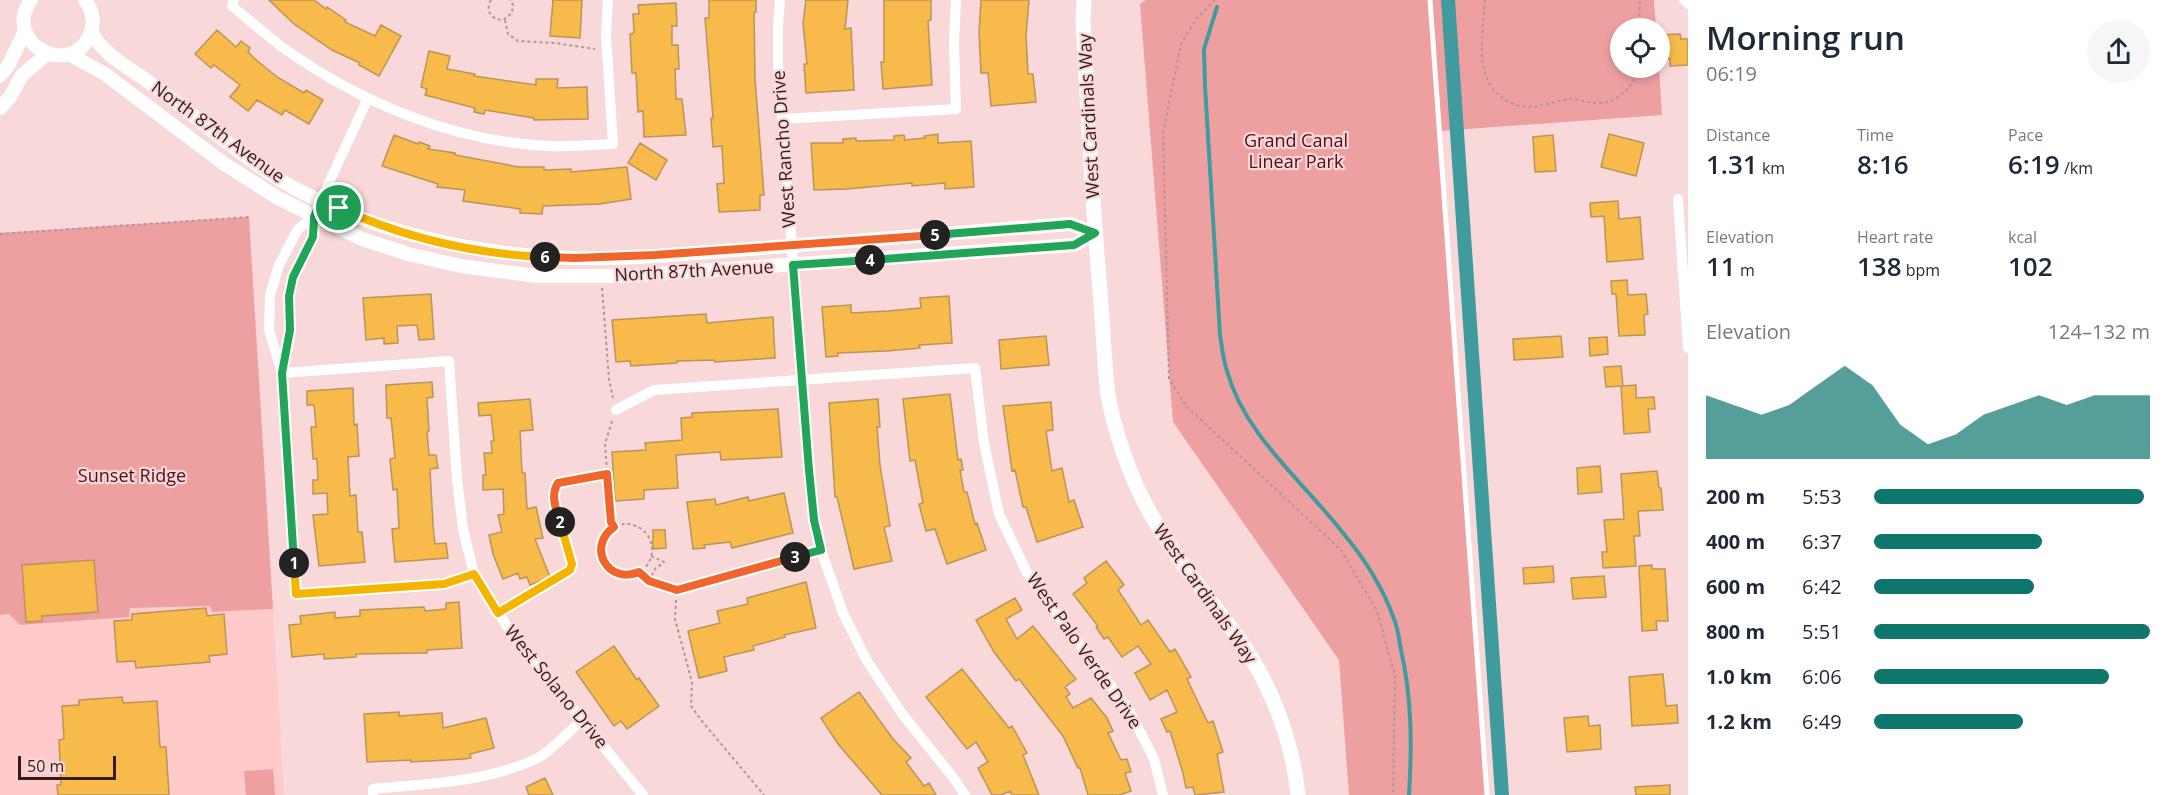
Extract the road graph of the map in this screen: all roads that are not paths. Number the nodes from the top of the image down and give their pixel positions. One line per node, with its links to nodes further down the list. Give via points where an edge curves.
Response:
1 (31, 0): 9 (street, via 25,12)
2 (608, 0): 14 (street, via 606,48 613,144 549,146 477,137 398,112)
3 (780, 0): 16 (street, West Rancho Drive, via 778,63)
4 (956, 0): 16 (street, via 956,109)
5 (1084, 0): 20 (main road, West Cardinals Way)
6 (1430, 0): 38 (lane)
7 (233, 3): 14 (street, via 282,46)
8 (91, 4): 10 (street)
9 (25, 31): 11 (street, via 30,41); 13 (street)
10 (91, 32): 12 (street, via 78,50); 18 (street, North 87th Avenue, via 114,59 247,157 285,183)
11 (47, 54): 12 (street); 15 (street, via 22,75)
12 (69, 54): 19 (street, North 87th Avenue, via 105,74 252,182)
13 (0, 76)
14 (368, 98): 18 (street)
15 (0, 108)
16 (783, 119): 21 (street, West Rancho Drive)
17 (1678, 199): 25 (street)
18 (321, 200): 19 (street); 21 (street, North 87th Avenue, via 404,232 473,249 528,256 575,258)
19 (314, 217): 22 (street, North 87th Avenue, via 362,240 408,254 537,276); 23 (street, via 298,229 279,265); 24 (street, via 313,237 293,277)
20 (1095, 233): 21 (street, North 87th Avenue, via 1070,224); 22 (street, North 87th Avenue, via 1074,245); 37 (main road, West Cardinals Way, via 1108,396 1118,438 1134,480 1174,554 1257,669 1283,723)
21 (792, 246): 22 (street, West Rancho Drive)
22 (793, 265): 27 (street, West Rancho Drive)
23 (269, 306): 24 (street); 26 (street, via 269,330)
24 (289, 307): 26 (street, via 290,330)
25 (1688, 348)
26 (282, 373): 30 (street, West Solano Drive, via 449,361 456,479); 30 (street, via 296,594 444,584)
27 (802, 381): 28 (street, via 654,390); 29 (street, West Rancho Drive, via 814,520); 36 (street, West Palo Verde Drive, via 975,368 984,443 999,514 1028,574 1129,710 1154,759)
28 (616, 410)
29 (821, 550): 31 (street); 35 (street, West Rancho Drive, via 843,613 867,661)
30 (474, 574): 32 (street, West Solano Drive, via 512,634)
31 (677, 590)
32 (582, 720): 33 (street, via 538,758 493,774); 34 (street, West Solano Drive)
33 (373, 792)
34 (643, 795)
35 (965, 795)
36 (1162, 795)
37 (1298, 795)
38 (1487, 795)

